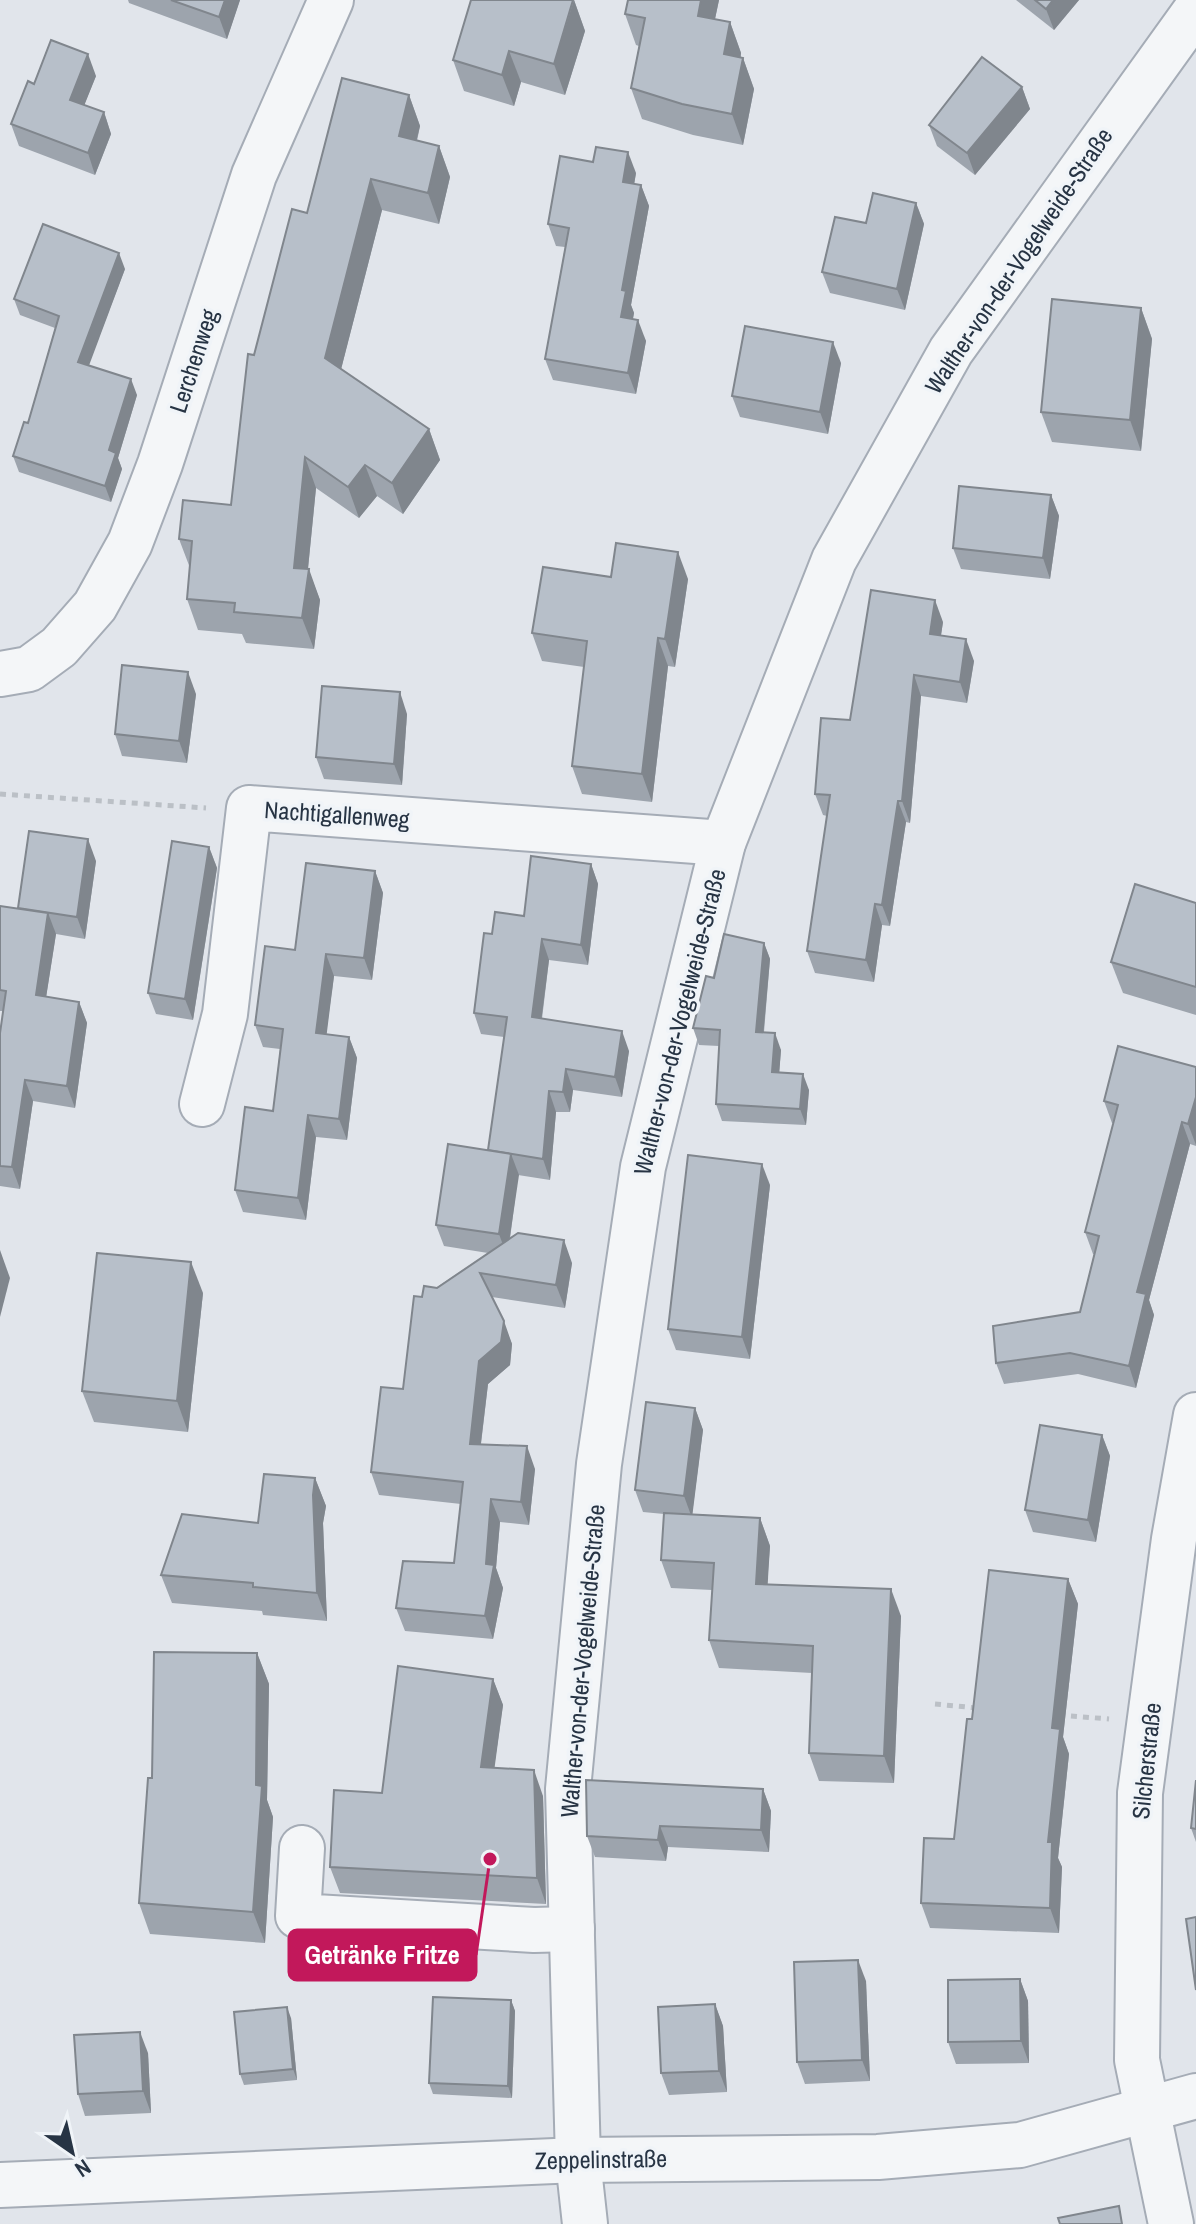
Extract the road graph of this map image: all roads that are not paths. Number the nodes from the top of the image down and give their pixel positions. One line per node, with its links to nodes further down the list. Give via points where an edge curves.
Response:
1 (331, 0): 3 (street, Lerchenweg, via 254,175 130,543 95,606 59,647 29,669)
2 (1196, 10): 4 (street, Walther-von-der-Vogelweide-Straße, via 951,351 834,560)
3 (0, 674)
4 (723, 843): 5 (street, Nachtigallenweg, via 249,808 225,1014); 8 (street, Walther-von-der-Vogelweide-Straße, via 643,1167 599,1464 568,1789)
5 (202, 1104)
6 (1196, 1415): 10 (street, Silcherstraße, via 1140,1793 1137,2060)
7 (302, 1848): 8 (street, via 298,1916)
8 (572, 1929): 11 (street, Walther-von-der-Vogelweide-Straße)
9 (1196, 2096): 10 (street, Zeppelinstraße)
10 (1146, 2110): 11 (street, Zeppelinstraße, via 1005,2147 878,2157); 14 (street, Silcherstraße)
11 (578, 2160): 12 (street, Zeppelinstraße); 13 (street, Walther-von-der-Vogelweide-Straße)
12 (0, 2185)
13 (585, 2224)
14 (1171, 2224)

